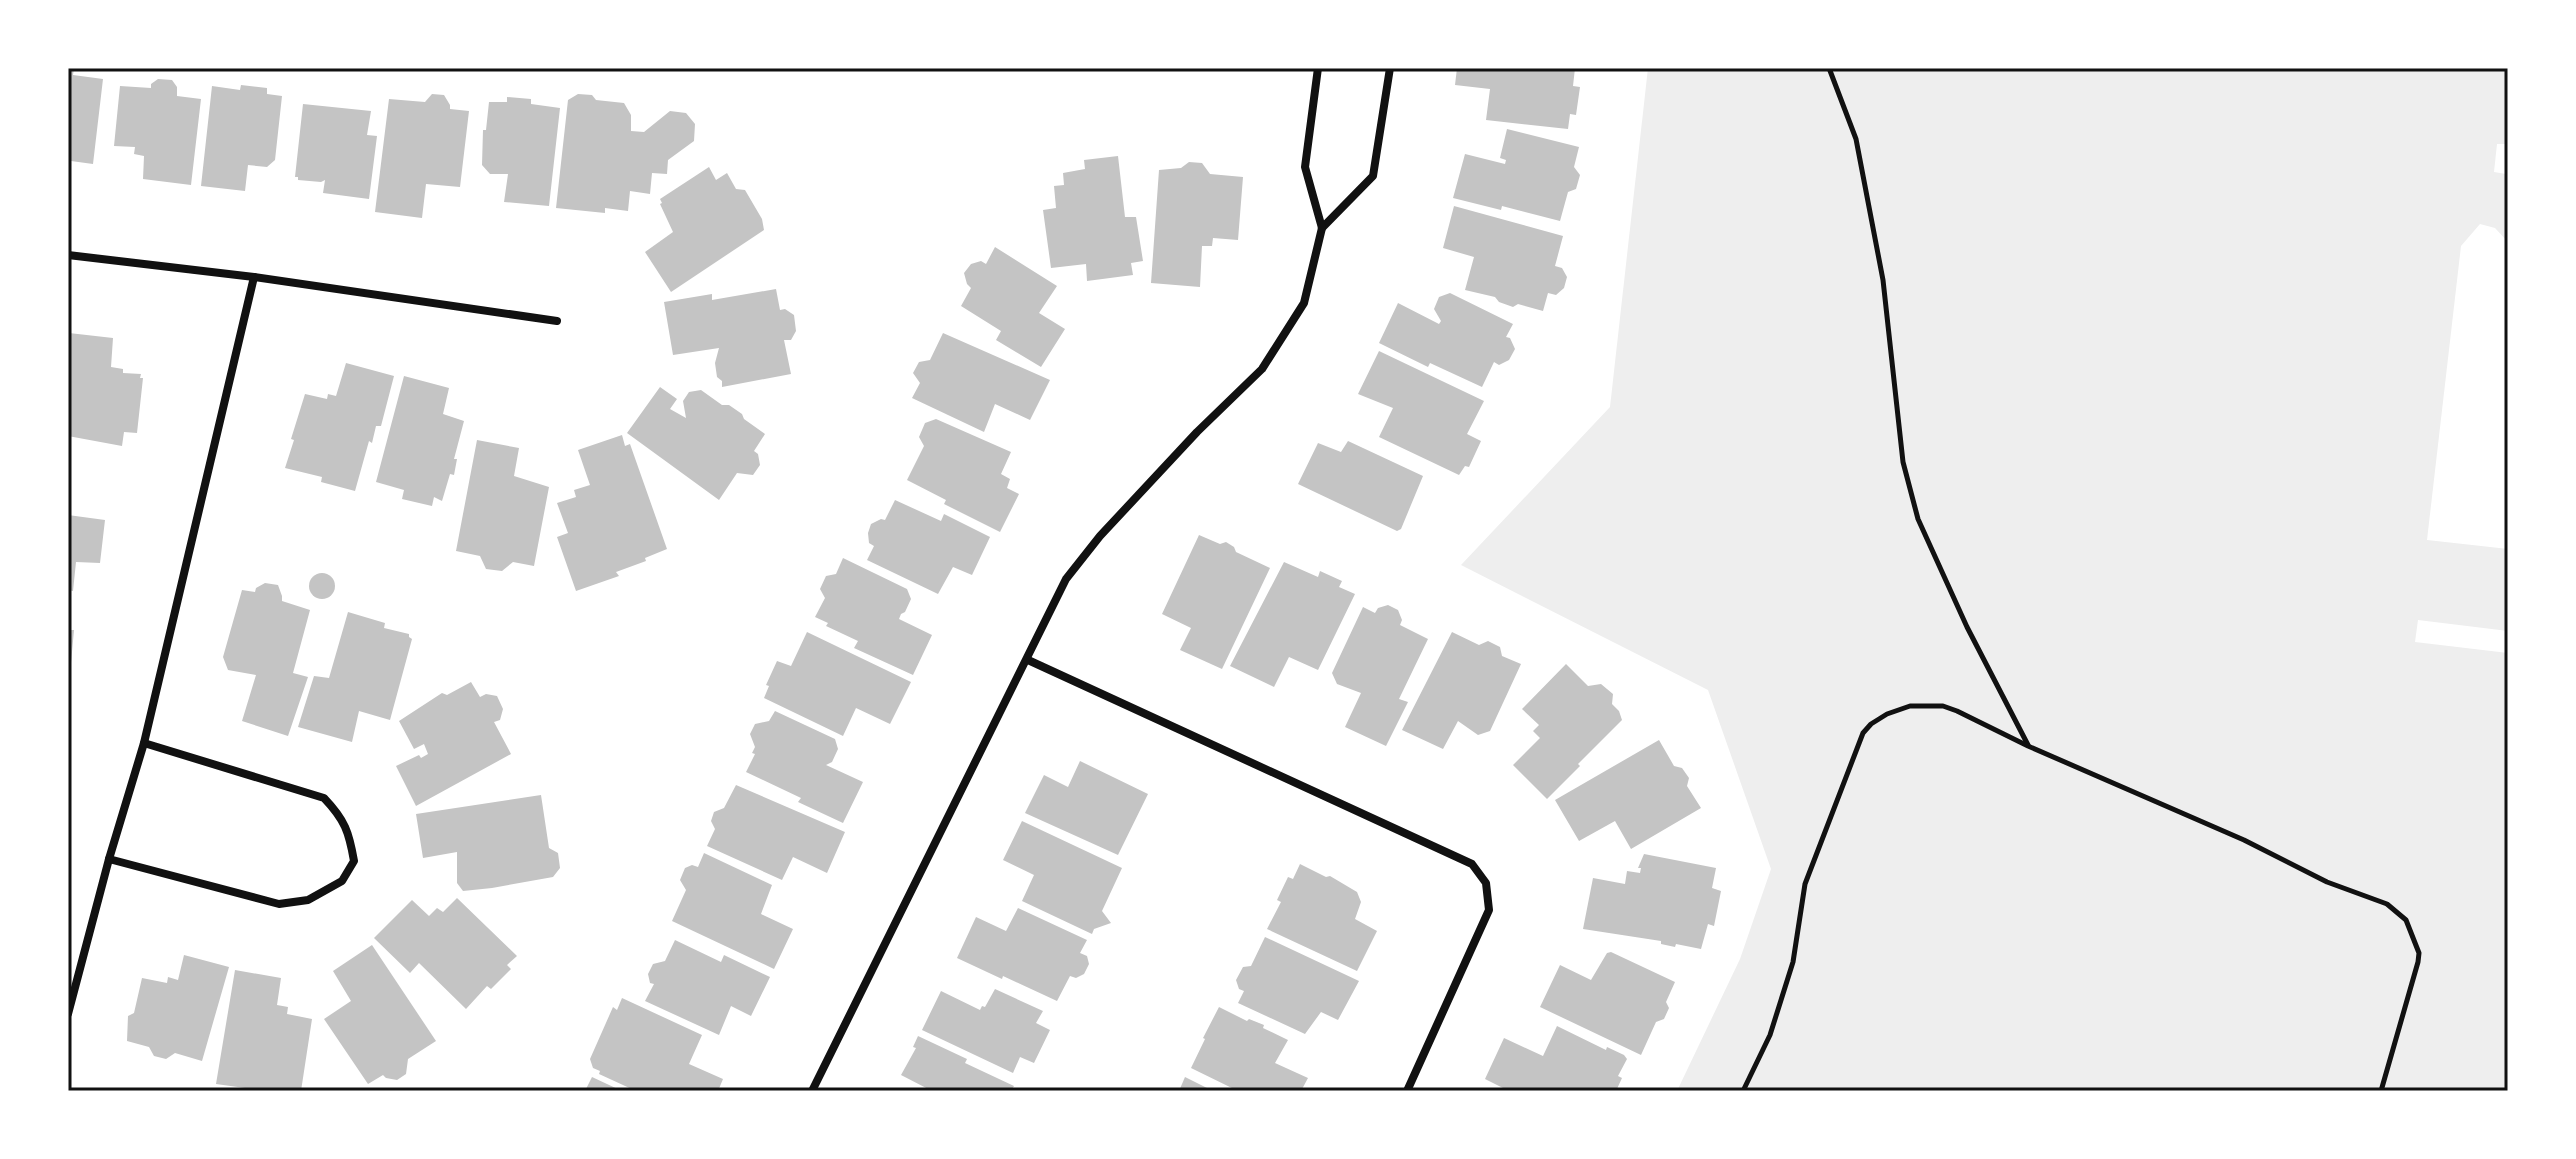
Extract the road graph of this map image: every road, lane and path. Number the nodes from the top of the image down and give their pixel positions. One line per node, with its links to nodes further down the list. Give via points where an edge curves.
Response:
1 (1318, 68): 4 (street, via 1305,167)
2 (1390, 68): 4 (street, via 1373,176)
3 (1829, 68): 10 (path, via 1856,139 1883,280 1903,462 1918,519)
4 (1322, 228): 8 (street, via 1304,303 1262,369 1100,536 1066,579)
5 (68, 255): 6 (street)
6 (254, 277): 7 (street); 9 (street)
7 (557, 321)
8 (1028, 660): 13 (street); 14 (street, via 1472,864 1486,883 1489,910)
9 (144, 743): 11 (street); 11 (street, via 324,798 340,815 354,861 342,881 308,900 279,904)
10 (2028, 746): 15 (path, via 1943,706 1910,706 1863,733 1805,884 1793,962 1770,1035); 16 (path, via 2400,913 2419,953)
11 (109, 859): 12 (street)
12 (68, 1014)
13 (812, 1091)
14 (1407, 1091)
15 (1743, 1091)
16 (2381, 1091)

